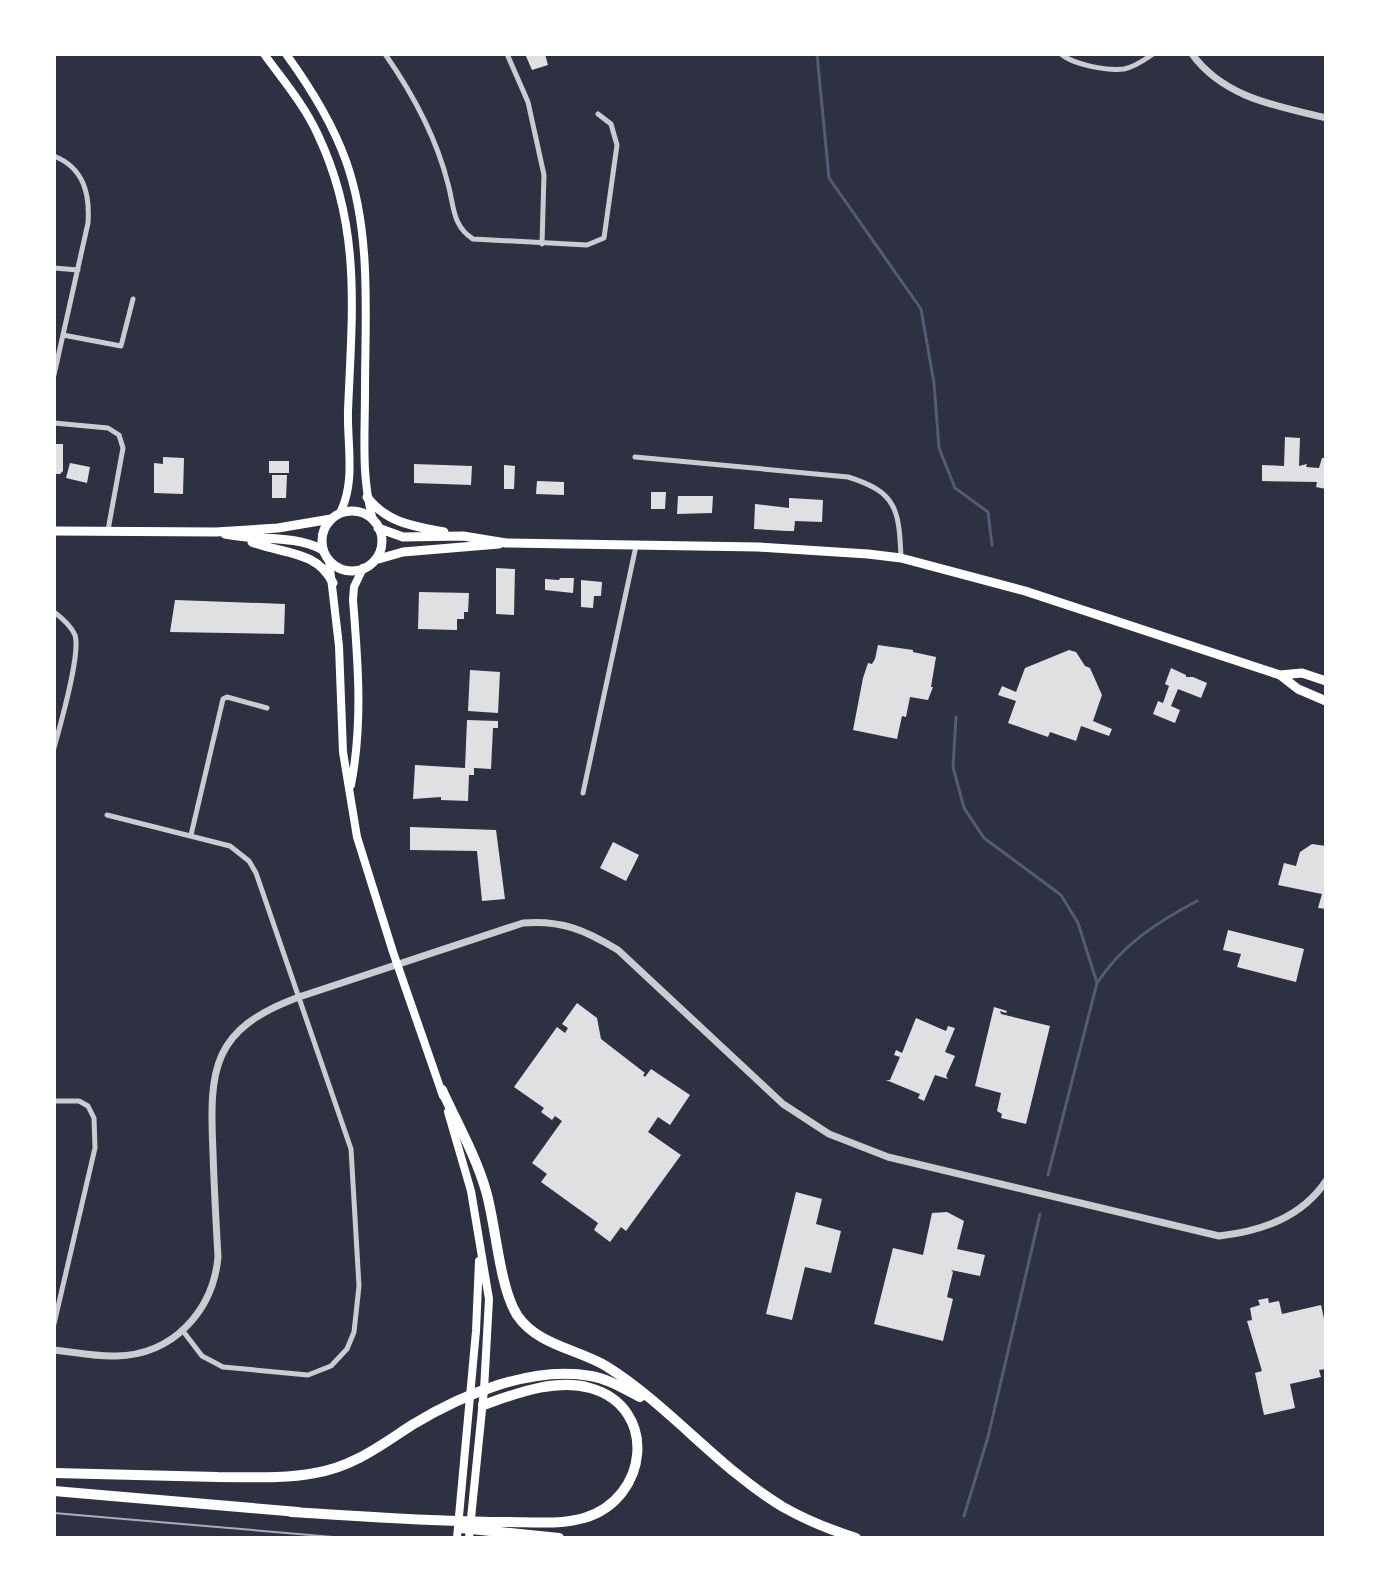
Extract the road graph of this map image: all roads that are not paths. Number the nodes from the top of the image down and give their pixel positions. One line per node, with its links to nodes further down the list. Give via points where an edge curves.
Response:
1 (264, 54): 20 (main road, via 318,134 345,218 354,291 347,431 350,481)
2 (286, 54): 19 (main road, via 329,123 357,201 366,284)
3 (385, 54): 11 (street, via 425,119 462,232 482,241)
4 (507, 54): 11 (street, via 528,102 544,175)
5 (1061, 54): 6 (street, via 1125,69)
6 (1153, 54)
7 (1192, 54): 9 (street, via 1246,97)
8 (598, 114): 11 (street, via 611,124 617,145 604,238 593,245)
9 (1326, 118)
10 (54, 156): 13 (street, via 73,169 88,193)
11 (542, 244)
12 (54, 268): 13 (street)
13 (78, 270): 15 (street)
14 (133, 299): 15 (street, via 121,346)
15 (63, 335): 16 (street)
16 (54, 375)
17 (54, 423): 22 (street, via 108,428 119,435 123,448)
18 (635, 457): 30 (street, via 848,477 871,484 888,497 899,519)
19 (367, 497): 21 (main road); 25 (main road, via 397,522)
20 (336, 516): 21 (main road, via 358,511); 24 (main road, via 292,526); 29 (main road, via 323,533)
21 (376, 524): 25 (main road, via 403,537); 32 (main road, via 381,545)
22 (108, 530): 23 (main road); 24 (main road)
23 (54, 531)
24 (216, 532): 26 (main road)
25 (463, 536): 27 (main road)
26 (241, 538): 29 (main road, via 305,542); 34 (main road, via 314,560)
27 (506, 543): 28 (main road); 32 (main road, via 403,552)
28 (636, 546): 30 (main road, via 758,547); 41 (street)
29 (323, 550): 31 (main road)
30 (901, 558): 36 (main road, via 1025,591)
31 (329, 560): 33 (main road, via 345,570); 34 (main road)
32 (374, 560): 33 (main road)
33 (363, 568): 42 (main road, via 353,600 358,718)
34 (333, 583): 42 (main road)
35 (54, 612): 40 (street, via 75,637)
36 (1280, 675): 37 (main road, via 1302,673); 38 (main road)
37 (1326, 681)
38 (1326, 701)
39 (267, 708): 44 (street, via 223,699)
40 (54, 748)
41 (583, 793)
42 (349, 794): 45 (main road, via 362,860)
43 (107, 815): 44 (street)
44 (191, 835): 46 (street, via 230,846 249,861)
45 (397, 964): 46 (street); 47 (main road); 49 (street, via 523,923 560,923 618,950 783,1104 829,1134 888,1157 1198,1232 1219,1236 1264,1228 1303,1207)
46 (299, 997): 52 (street, via 247,1023 216,1068 210,1099 217,1268 206,1300); 52 (street, via 351,1149 359,1286 352,1341 331,1366 308,1375 223,1367 202,1356)
47 (442, 1090): 50 (main road, via 471,1191); 57 (highway, via 485,1188 516,1312 537,1334 602,1364)
48 (54, 1101): 51 (street, via 88,1106 95,1148)
49 (1326, 1181)
50 (479, 1252): 54 (main road, via 489,1299); 55 (main road)
51 (54, 1324)
52 (183, 1331): 53 (street, via 137,1354)
53 (54, 1350)
54 (484, 1390): 55 (highway); 56 (main road); 57 (highway, via 576,1374 612,1382)
55 (470, 1395): 58 (highway, via 441,1407 356,1461 318,1473); 61 (main road)
56 (483, 1405): 60 (highway, via 553,1386 603,1393 626,1413 637,1437 638,1463 626,1489 600,1512 567,1521 464,1523); 62 (main road)
57 (660, 1408): 64 (highway, via 783,1507)
58 (54, 1473)
59 (54, 1491): 60 (highway)
60 (291, 1512): 63 (highway)
61 (457, 1538)
62 (469, 1538)
63 (559, 1538)
64 (856, 1538)

